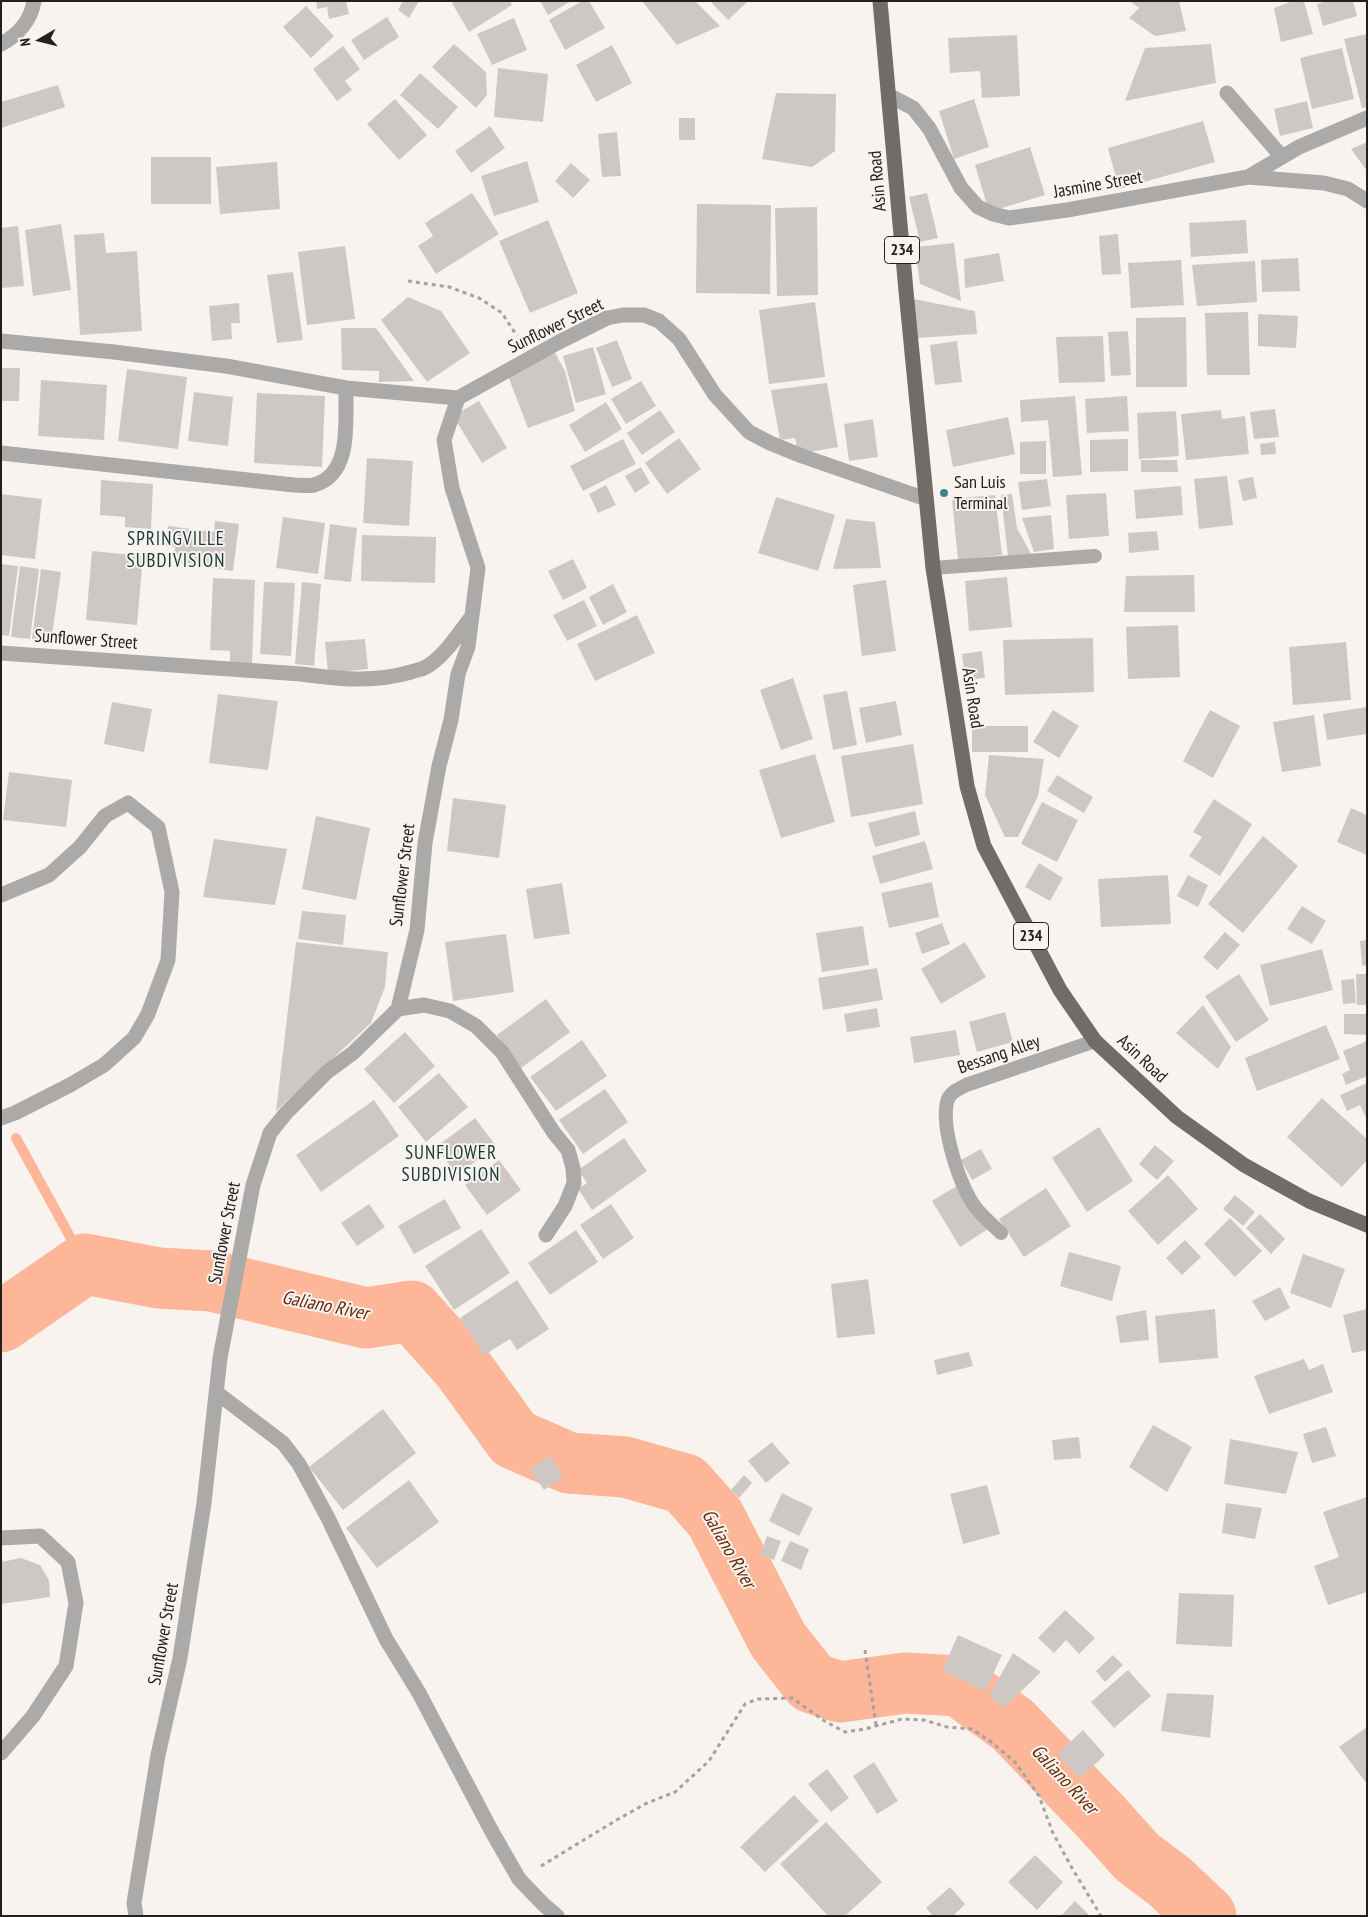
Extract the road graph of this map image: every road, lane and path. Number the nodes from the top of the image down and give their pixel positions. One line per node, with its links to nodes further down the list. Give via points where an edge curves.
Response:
1 (34, 1): 3 (street, via 32,12 22,28)
2 (880, 1): 5 (main road, Asin Road / 234)
3 (1, 44)
4 (1228, 93): 7 (street)
5 (890, 96): 8 (street, Jasmine Street, via 913,108 930,128 961,188 978,207 1009,218); 16 (main road, Asin Road / 234)
6 (1367, 118): 7 (street)
7 (1282, 157): 8 (street)
8 (1248, 177): 9 (street, Jasmine Street, via 1324,183 1348,189)
9 (1367, 201)
10 (408, 281): 12 (path, via 449,287 479,298 502,313)
11 (1, 341): 13 (street, via 226,366)
12 (531, 358): 14 (street, Sunflower Street); 16 (street, Sunflower Street, via 607,318 623,314 644,315 659,321 679,339 715,395 749,432 802,456)
13 (346, 388): 14 (street); 15 (street, via 344,451 339,466 329,478 313,485)
14 (458, 398): 19 (street, Sunflower Street, via 444,440 452,488 478,568)
15 (1, 453)
16 (926, 499): 18 (main road, Asin Road / 234)
17 (1095, 556): 18 (lane)
18 (933, 568): 23 (main road, Asin Road / 234, via 967,786 984,846 1060,990)
19 (473, 615): 20 (street, Sunflower Street, via 444,652 425,668 370,679); 22 (street, Sunflower Street, via 439,766 425,842 416,930)
20 (1, 653)
21 (1, 895): 24 (street, via 50,875 80,847 105,816 128,803 158,826 172,892 168,960 148,1014 134,1038 104,1065)
22 (398, 1009): 27 (street, via 424,1005 450,1011 476,1026 502,1052 568,1150 574,1183 565,1206); 28 (street, Sunflower Street, via 353,1053 328,1072 270,1133 253,1186 220,1358)
23 (1095, 1041): 25 (main road, Asin Road / 234, via 1177,1117 1244,1165 1309,1201); 26 (lane, Bessang Alley, via 966,1085 954,1091 947,1101 946,1119 952,1157 962,1184 976,1208)
24 (1, 1118)
25 (1367, 1225)
26 (1001, 1232)
27 (546, 1235)
28 (217, 1394): 33 (street, via 283,1443 299,1464 386,1639 419,1693); 34 (street, Sunflower Street, via 190,1595 157,1764 134,1903)
29 (1, 1538): 32 (street, via 40,1536 68,1562 76,1603 66,1666 33,1716)
30 (865, 1650): 31 (path)
31 (876, 1726): 33 (path, via 845,1732 792,1698 758,1698 745,1704 709,1761 676,1792 645,1804); 36 (path, via 902,1719 972,1728 1015,1762 1039,1796 1053,1833)
32 (1, 1753)
33 (519, 1879): 35 (street)
34 (136, 1916)
35 (558, 1916)
36 (1101, 1916)

